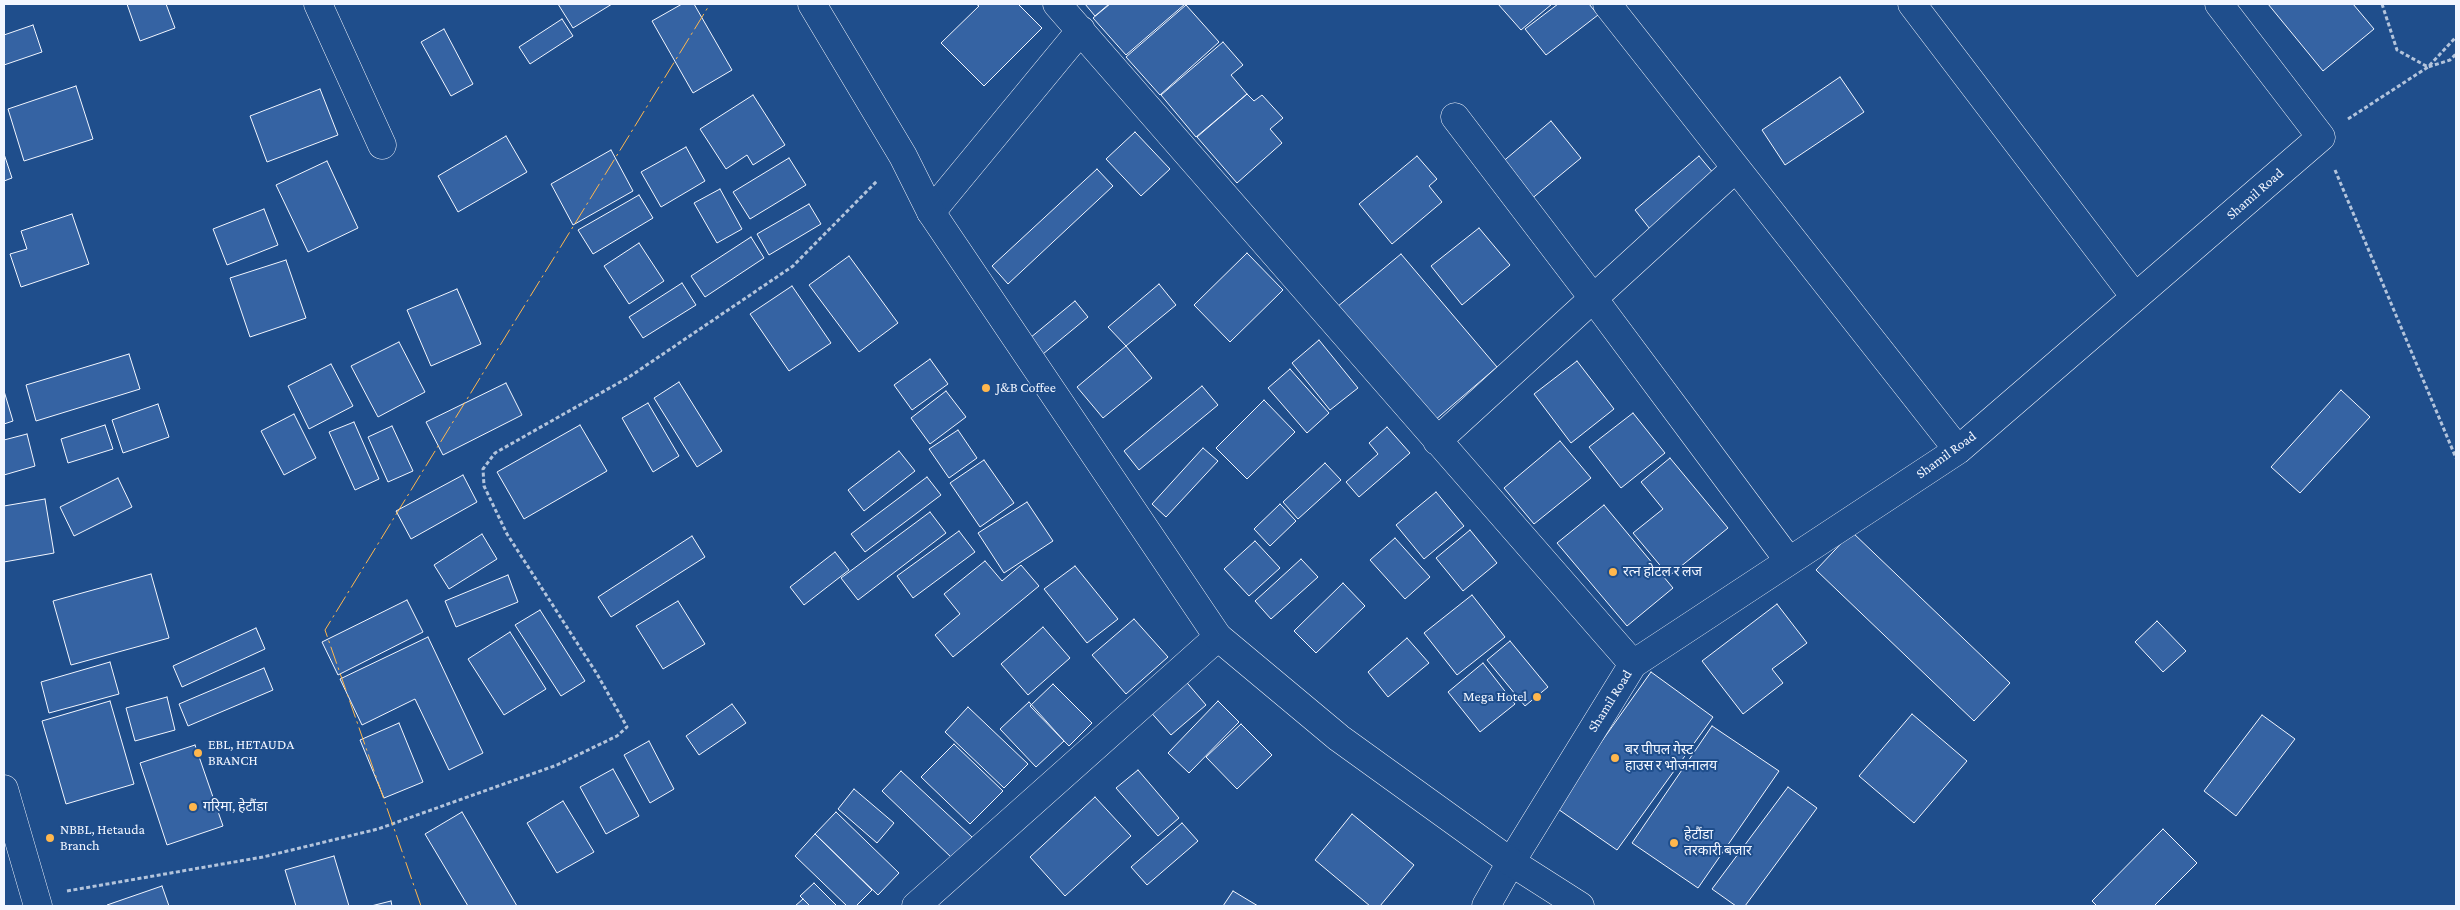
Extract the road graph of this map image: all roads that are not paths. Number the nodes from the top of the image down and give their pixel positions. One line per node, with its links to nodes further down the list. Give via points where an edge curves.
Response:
1 (318, 4): 9 (main road)
2 (812, 4): 11 (main road, via 903,156)
3 (1057, 4): 7 (main road)
4 (1606, 4): 10 (main road)
5 (1912, 4): 12 (main road)
6 (2219, 4): 12 (main road, Shamil Road, via 2321,137)
7 (1082, 30): 11 (main road); 14 (main road)
8 (1454, 117): 13 (main road)
9 (382, 145)
10 (1736, 168): 13 (main road); 15 (main road)
11 (932, 212): 17 (main road)
12 (2135, 297): 15 (main road, Shamil Road)
13 (1593, 298): 14 (main road); 16 (main road)
14 (1437, 441): 18 (main road)
15 (1958, 450): 16 (main road, Shamil Road)
16 (1790, 561): 18 (main road, Shamil Road)
17 (1218, 637): 20 (main road, via 1339,738); 22 (main road)
18 (1633, 664): 20 (main road, Shamil Road)
19 (4, 789): 21 (main road)
20 (1511, 862): 23 (main road, Shamil Road); 24 (main road)
21 (37, 902)
22 (916, 906)
23 (1486, 906)
24 (1580, 906)

